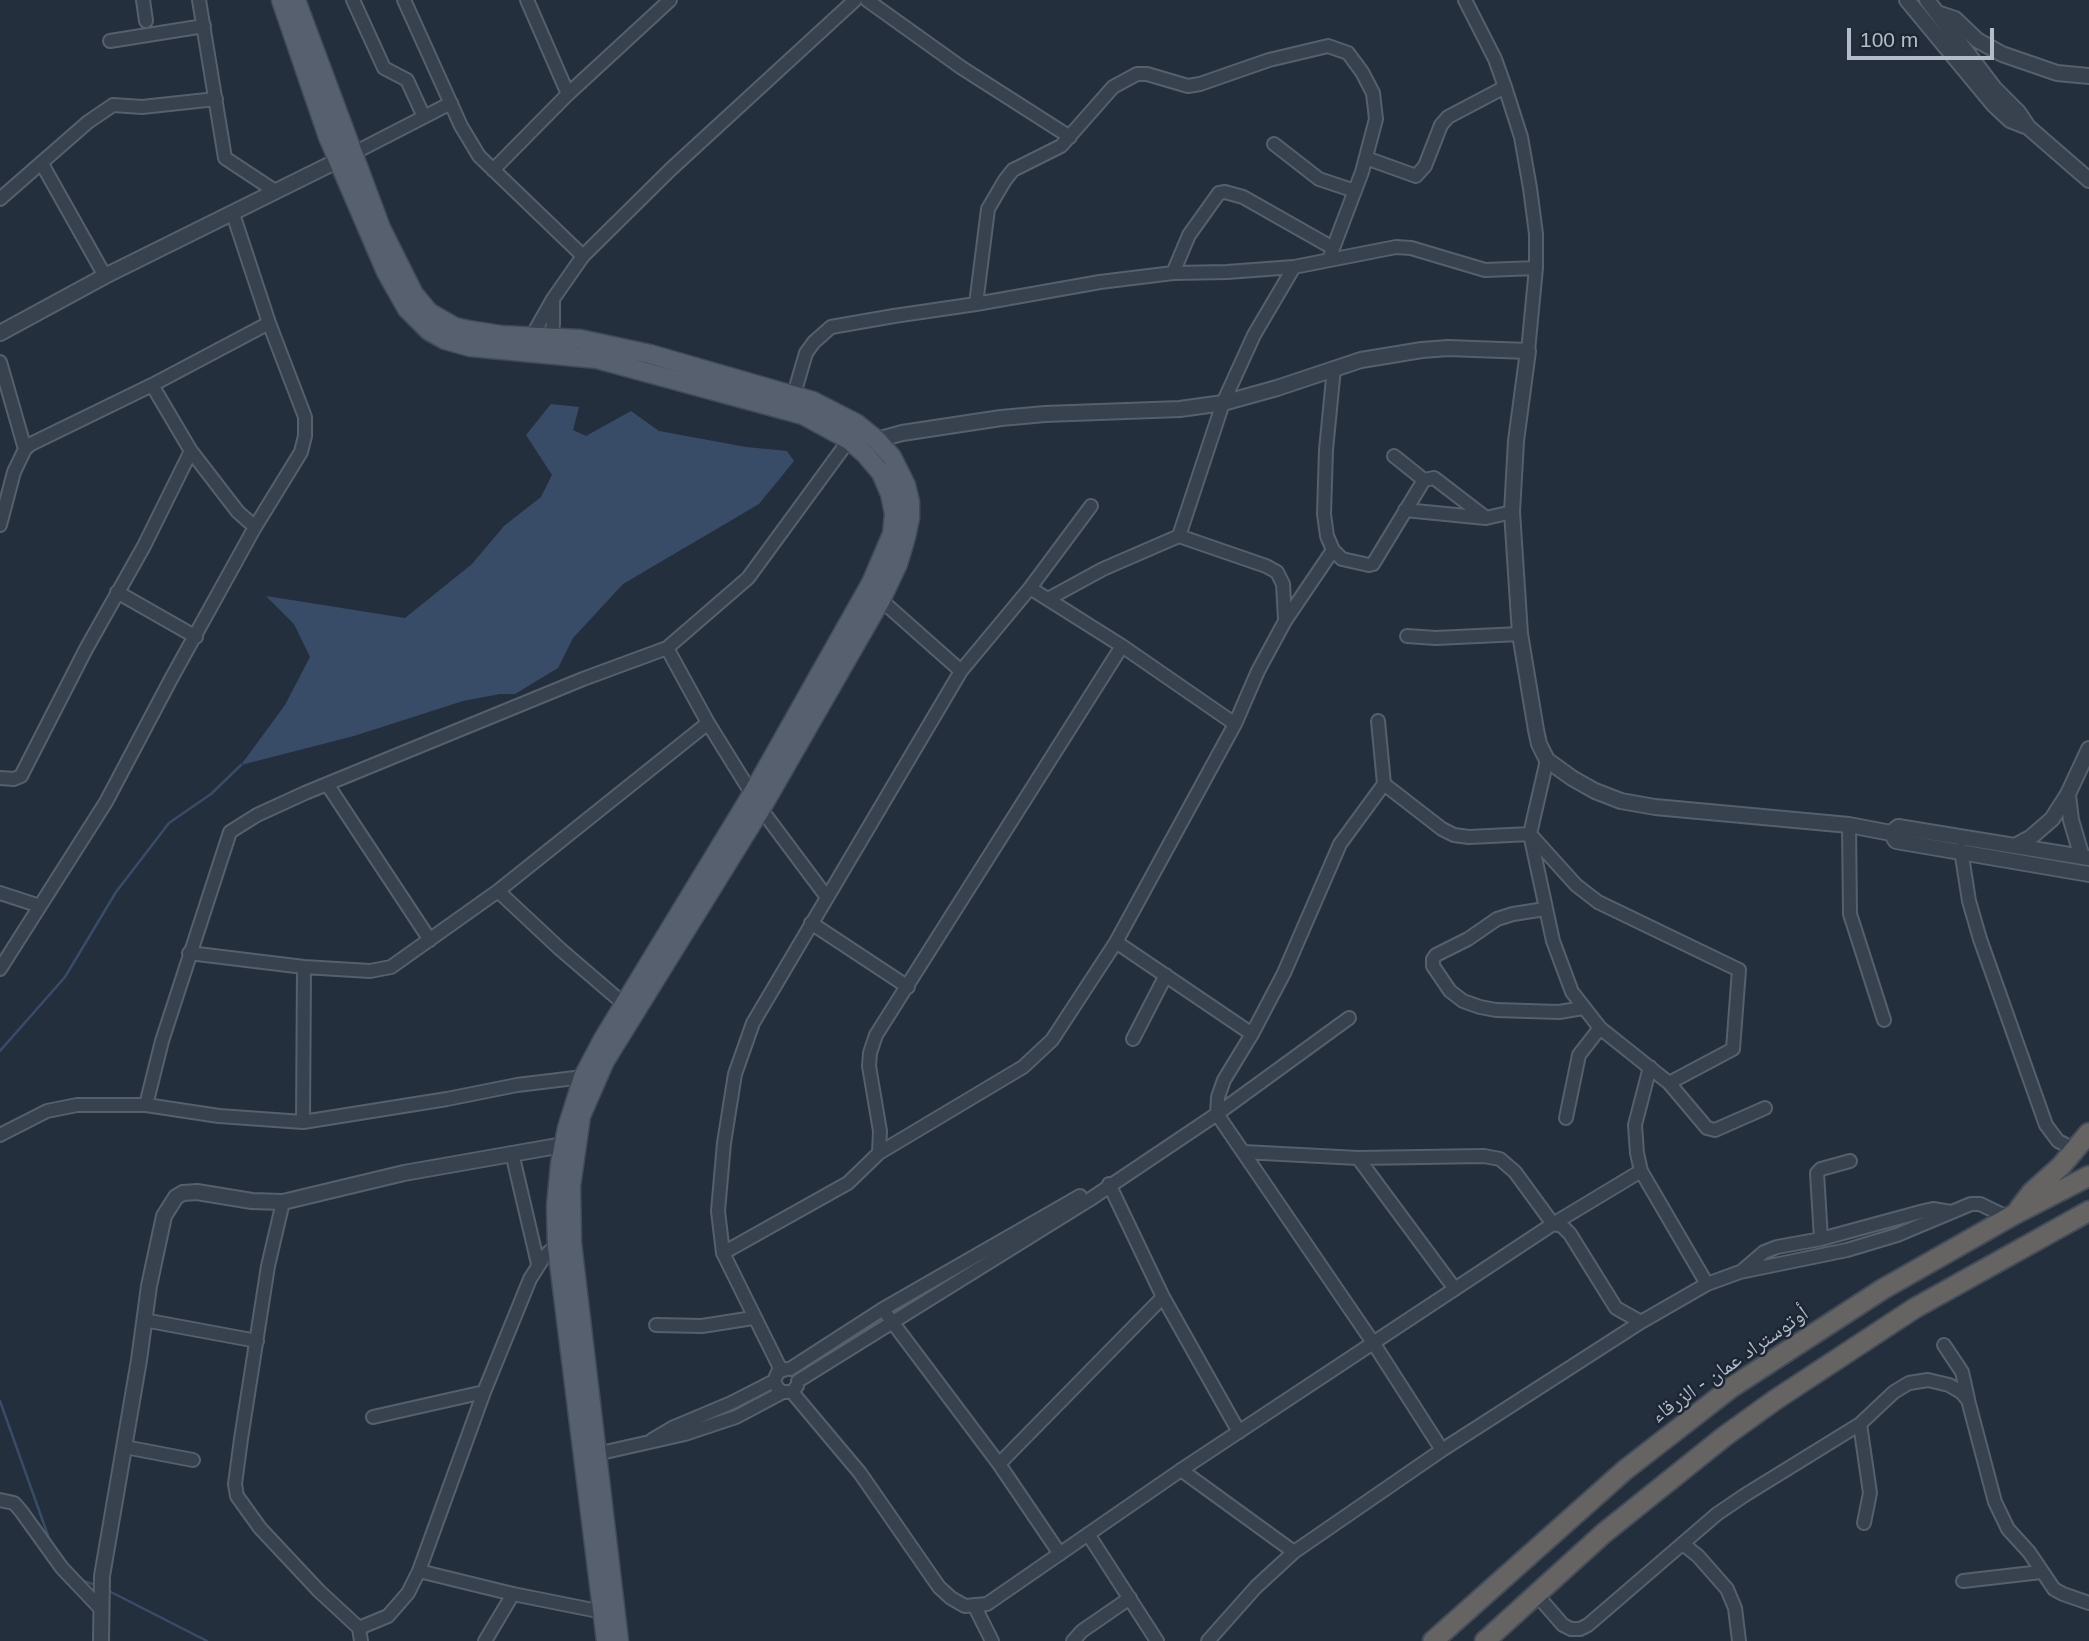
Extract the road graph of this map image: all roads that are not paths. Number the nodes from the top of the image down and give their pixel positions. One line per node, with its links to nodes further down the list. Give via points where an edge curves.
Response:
1 (143, 0): 14 (street)
2 (199, 0): 15 (street)
3 (281, 0): 28 (main road)
4 (296, 0): 28 (main road)
5 (353, 0): 24 (street, via 384,68 407,80)
6 (404, 0): 23 (street)
7 (527, 0): 21 (street)
8 (670, 0): 21 (street)
9 (855, 0): 38 (street)
10 (867, 0): 26 (street)
11 (1465, 0): 20 (street)
12 (1907, 0): 25 (street, via 1994,105 2010,120)
13 (1935, 5): 17 (street, via 1986,47); 18 (street)
14 (146, 21)
15 (204, 26): 16 (street); 22 (street)
16 (110, 41)
17 (2022, 62): 18 (street, via 1992,61); 19 (street, via 2056,73)
18 (1984, 75): 25 (street)
19 (2089, 76)
20 (1505, 87): 29 (street, via 1448,117 1420,174 1413,176); 40 (street, via 1531,188)
21 (568, 94): 31 (street)
22 (216, 99): 30 (street, via 142,107 113,105); 33 (street, via 225,158)
23 (451, 103): 24 (street); 31 (street, via 469,141)
24 (424, 117): 28 (street)
25 (2028, 127): 32 (street)
26 (1070, 137): 29 (street, via 1113,86 1137,74 1188,86 1328,46 1348,53 1373,93 1376,119); 44 (street, via 1053,151 1013,170 994,198 988,209)
27 (1274, 144): 34 (street, via 1319,179)
28 (345, 158): 33 (street); 47 (main road, via 390,282 412,315 429,331 456,344 477,348)
29 (1366, 158): 34 (street)
30 (42, 164): 35 (street); 42 (street)
31 (493, 170): 38 (street)
32 (2089, 180)
33 (275, 191): 36 (street)
34 (1355, 191): 37 (street)
35 (0, 199)
36 (233, 214): 42 (street); 45 (street)
37 (1331, 253): 39 (street); 40 (street, via 1411,248 1485,270); 41 (street, via 1243,198 1219,193 1189,235)
38 (583, 256): 43 (street)
39 (1294, 267): 41 (street); 54 (street, via 1268,309)
40 (1536, 268): 49 (street)
41 (1173, 273): 44 (street)
42 (105, 276): 46 (street)
43 (553, 299): 47 (street); 48 (street)
44 (976, 304): 53 (street, via 831,327 806,353)
45 (269, 323): 52 (street); 68 (street, via 306,428 297,460)
46 (0, 333)
47 (531, 345): 48 (main road)
48 (549, 346): 53 (main road, via 580,339); 56 (main road, via 788,410)
49 (1528, 351): 51 (street, via 1448,348); 65 (street)
50 (0, 362): 58 (street)
51 (1334, 368): 54 (street); 70 (street, via 1324,514)
52 (152, 385): 58 (street); 59 (street)
53 (794, 394): 57 (main road, via 839,413)
54 (1223, 403): 55 (street, via 1012,417); 69 (street)
55 (902, 433): 57 (street); 61 (street)
56 (849, 440): 76 (main road, via 881,473 894,514 892,534); 81 (street, via 748,578)
57 (877, 440): 61 (main road)
58 (25, 449): 67 (street)
59 (191, 452): 68 (street); 72 (street)
60 (1394, 456): 62 (street)
61 (892, 457): 74 (main road, via 906,485 910,518 898,564)
62 (1424, 480): 64 (street); 66 (street, via 1434,478)
63 (1091, 506): 71 (street)
64 (1405, 510): 66 (street); 70 (street, via 1373,564 1342,559)
65 (1512, 512): 66 (street); 77 (street)
66 (1486, 518)
67 (0, 525)
68 (255, 527): 78 (street)
69 (1179, 536): 73 (street); 75 (street, via 1277,572 1283,584)
70 (1333, 550): 75 (street)
71 (1030, 588): 73 (street); 82 (street)
72 (117, 592): 78 (street); 88 (street, via 21,776)
73 (1048, 599): 80 (street)
74 (881, 600): 76 (main road); 82 (street)
75 (1285, 621): 85 (street)
76 (856, 628): 92 (main road)
77 (1520, 634): 79 (street); 87 (street, via 1536,730)
78 (196, 636): 103 (street, via 106,802)
79 (1407, 636)
80 (1122, 646): 85 (street); 112 (street)
81 (667, 648): 84 (street); 89 (street)
82 (961, 671): 102 (street)
83 (1378, 721): 90 (street)
84 (708, 723): 92 (street); 100 (street)
85 (1235, 724): 107 (street)
86 (2089, 748): 91 (street)
87 (1547, 760): 93 (street, via 1595,791 1621,801); 95 (street)
88 (0, 778)
89 (327, 784): 106 (street); 108 (street, via 230,832)
90 (1384, 784): 95 (street, via 1454,835); 118 (street, via 1340,844 1303,933)
91 (2068, 794): 96 (street, via 2047,824); 98 (street, via 2071,820)
92 (757, 801): 102 (street); 113 (main road); 146 (main road, via 592,1089 581,1116)
93 (1849, 825): 94 (street); 116 (street, via 1850,914)
94 (1891, 833): 96 (street, via 1898,827); 97 (street, via 1896,841)
95 (1530, 834): 104 (street); 122 (street, via 1576,885 1598,902 1740,972 1732,1049)
96 (2017, 845): 98 (street)
97 (1961, 850): 99 (street); 131 (street, via 1980,939 2046,1125 2058,1141)
98 (2086, 857)
99 (2089, 874)
100 (498, 891): 106 (street); 113 (street)
101 (0, 893): 103 (street)
102 (826, 897): 105 (street)
103 (40, 906): 110 (street)
104 (1545, 909): 114 (street, via 1564,974); 114 (street, via 1497,919 1436,955 1433,966 1450,991 1480,1007 1559,1012)
105 (811, 923): 112 (street); 147 (street, via 753,1023 735,1074 718,1211)
106 (430, 940): 109 (street, via 391,967 370,971)
107 (1116, 942): 111 (street); 134 (street, via 1052,1040 1023,1067)
108 (189, 953): 109 (street); 123 (street)
109 (304, 967): 127 (street)
110 (0, 970)
111 (1166, 975): 118 (street); 119 (street)
112 (908, 986): 134 (street, via 876,1035 870,1053)
113 (624, 1003): 121 (main road)
114 (1583, 1008): 117 (street)
115 (1349, 1018): 125 (street)
116 (1884, 1020)
117 (1600, 1028): 120 (street); 126 (street, via 1579,1055)
118 (1252, 1034): 125 (street, via 1220,1089)
119 (1133, 1039)
120 (1650, 1066): 122 (street); 137 (street, via 1634,1133)
121 (583, 1077): 127 (street); 130 (main road)
122 (1669, 1083): 124 (street, via 1710,1130)
123 (146, 1105): 127 (street); 129 (street, via 65,1106)
124 (1765, 1108)
125 (1217, 1114): 132 (street); 139 (street)
126 (1566, 1118)
127 (303, 1122)
128 (2089, 1133): 131 (highway)
129 (0, 1135)
130 (563, 1145): 133 (street); 146 (main road, via 556,1206)
131 (2076, 1150): 143 (highway)
132 (1244, 1152): 135 (street); 160 (street)
133 (512, 1153): 140 (street); 148 (street)
134 (879, 1153): 147 (street, via 848,1183)
135 (1358, 1158): 144 (street, via 1493,1157 1515,1172); 151 (street)
136 (1850, 1161): 145 (street, via 1817,1173)
137 (1641, 1171): 144 (street); 150 (street)
138 (2089, 1175): 143 (highway, أوتوستراد عمان - الزرقاء)
139 (1109, 1184): 152 (street); 153 (street, via 1089,1191); 156 (street)
140 (283, 1202): 155 (street, via 197,1192 176,1197 168,1206 158,1238); 159 (street)
141 (2089, 1211): 186 (highway, via 1915,1308 1775,1400 1604,1534)
142 (1951, 1212): 143 (street, via 1976,1204); 145 (street, via 1933,1209); 149 (street, via 1847,1250)
143 (2012, 1216): 201 (highway, أوتوستراد عمان - الزرقاء, via 1883,1289 1678,1426)
144 (1553, 1224): 151 (street); 157 (street, via 1566,1229 1616,1308)
145 (1821, 1239): 149 (street, via 1770,1249)
146 (564, 1245): 148 (street); 172 (main road)
147 (723, 1253): 154 (street)
148 (538, 1264): 164 (street)
149 (1740, 1272): 150 (street)
150 (1707, 1284): 157 (street)
151 (1455, 1289): 160 (street)
152 (1163, 1297): 168 (street); 174 (street)
153 (883, 1309): 156 (street); 162 (street)
154 (753, 1318): 158 (street, via 702,1326); 162 (street)
155 (145, 1320): 159 (street); 170 (street)
156 (892, 1322): 163 (street); 174 (street)
157 (1641, 1322): 171 (street)
158 (656, 1325)
159 (257, 1341): 192 (street, via 237,1466 237,1496 260,1528)
160 (1374, 1344): 168 (street); 171 (street)
161 (1944, 1345): 165 (street, via 1962,1372)
162 (782, 1374): 163 (street, via 797,1375); 163 (street, via 776,1387); 169 (street)
163 (791, 1388): 169 (street, via 736,1417); 189 (street, via 860,1473 939,1587 965,1606)
164 (484, 1392): 166 (street); 182 (street)
165 (1968, 1400): 167 (street, via 1949,1385 1928,1380 1909,1383); 183 (street, via 1998,1512)
166 (373, 1417)
167 (1860, 1424): 177 (street, via 1870,1493); 179 (street, via 1745,1495)
168 (1239, 1432): 175 (street)
169 (652, 1440): 172 (street)
170 (125, 1447): 173 (street); 190 (street)
171 (1442, 1450): 180 (street)
172 (591, 1455): 191 (main road); 196 (main road)
173 (193, 1460)
174 (999, 1464): 181 (street)
175 (1181, 1470): 178 (street); 180 (street)
176 (0, 1500): 190 (street, via 14,1503 62,1568)
177 (1864, 1523)
178 (1088, 1534): 181 (street); 187 (street)
179 (1683, 1544): 186 (street, via 1580,1629 1563,1625); 203 (street, via 1727,1589 1735,1608)
180 (1294, 1552): 200 (street)
181 (1060, 1554): 189 (street, via 987,1604)
182 (419, 1571): 185 (street); 192 (street, via 398,1607)
183 (2041, 1572): 184 (street); 188 (street, via 2054,1589)
184 (1963, 1581)
185 (513, 1594): 191 (street); 194 (street)
186 (1536, 1594): 202 (highway)
187 (1130, 1598): 198 (street); 199 (street)
188 (2089, 1603)
189 (974, 1605): 197 (street)
190 (101, 1609): 193 (street)
191 (603, 1612): 195 (main road)
192 (360, 1634)
193 (101, 1641)
194 (485, 1641)
195 (606, 1641)
196 (620, 1641)
197 (992, 1641)
198 (1073, 1641)
199 (1157, 1641)
200 (1208, 1641)
201 (1433, 1641)
202 (1485, 1641)
203 (1739, 1641)

